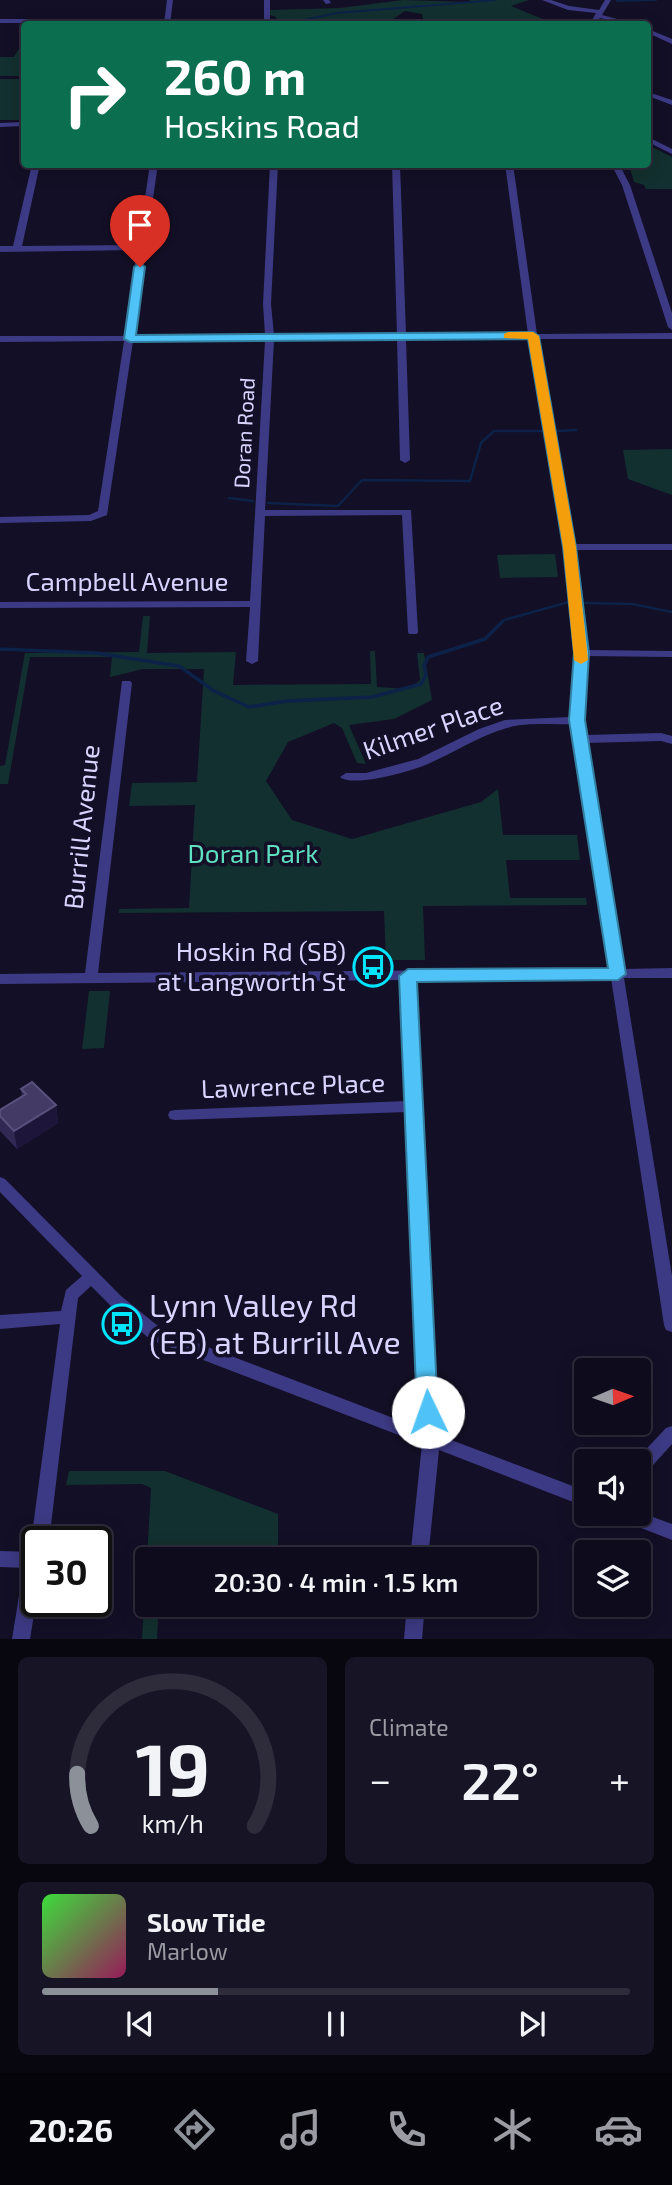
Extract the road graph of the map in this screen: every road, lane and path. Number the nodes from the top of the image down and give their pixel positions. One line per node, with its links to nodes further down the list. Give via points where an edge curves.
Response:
1 (170, 0): 9 (street)
2 (267, 0): 6 (street)
3 (545, 0): 5 (street)
4 (608, 0): 5 (street)
5 (600, 14): 10 (street); 11 (street)
6 (267, 19)
7 (0, 21): 8 (street)
8 (78, 21)
9 (167, 21)
10 (595, 21)
11 (623, 21)
12 (651, 32): 13 (street)
13 (672, 42)
14 (651, 95): 15 (street)
15 (672, 103)
16 (21, 124): 17 (street)
17 (0, 125)
18 (651, 141): 19 (street)
19 (672, 152)
20 (35, 168): 27 (street)
21 (153, 168): 26 (street)
22 (274, 168): 33 (street, Doran Road, via 267,304)
23 (396, 168): 32 (street)
24 (510, 168): 30 (street)
25 (617, 168): 29 (street)
26 (143, 247): 27 (street); 34 (street)
27 (17, 248): 28 (street)
28 (0, 249)
29 (672, 327)
30 (533, 336): 31 (street); 32 (street); 40 (street)
31 (672, 336)
32 (401, 337): 33 (street); 36 (street)
33 (270, 338): 34 (street); 38 (street, Doran Road)
34 (130, 339): 35 (street); 39 (street, via 105,507 97,518)
35 (0, 340)
36 (405, 460)
37 (407, 512): 38 (street); 44 (street)
38 (260, 513): 42 (street, Doran Road)
39 (0, 520)
40 (569, 547): 41 (street); 45 (street)
41 (672, 547)
42 (254, 604): 43 (street, Campbell Avenue); 47 (street, Doran Road)
43 (0, 606)
44 (414, 632)
45 (582, 653): 46 (street); 49 (street)
46 (672, 654)
47 (252, 661)
48 (126, 683): 56 (street, Burrill Avenue)
49 (577, 720): 50 (street); 52 (street, Kilmer Place, via 509,723 422,762 366,778)
50 (580, 739): 51 (street); 54 (street)
51 (672, 740)
52 (346, 777)
53 (672, 973): 54 (street)
54 (618, 974): 55 (street); 64 (street)
55 (408, 976): 56 (street); 58 (street)
56 (91, 978): 57 (street)
57 (0, 979)
58 (413, 1106): 59 (street, Lawrence Place); 66 (street)
59 (175, 1115)
60 (0, 1183): 61 (street)
61 (92, 1276): 62 (street, via 71,1295); 66 (street, via 157,1335)
62 (67, 1317): 63 (street); 70 (street)
63 (0, 1322)
64 (672, 1325)
65 (672, 1433): 67 (street)
66 (429, 1440): 68 (street); 72 (street)
67 (651, 1456)
68 (574, 1494)
69 (651, 1524): 71 (street)
70 (42, 1526)
71 (672, 1532)
72 (420, 1547)
73 (0, 1559): 74 (street)
74 (21, 1561)
75 (24, 1617): 78 (street)
76 (415, 1617): 77 (street)
77 (414, 1635)
78 (21, 1639)

